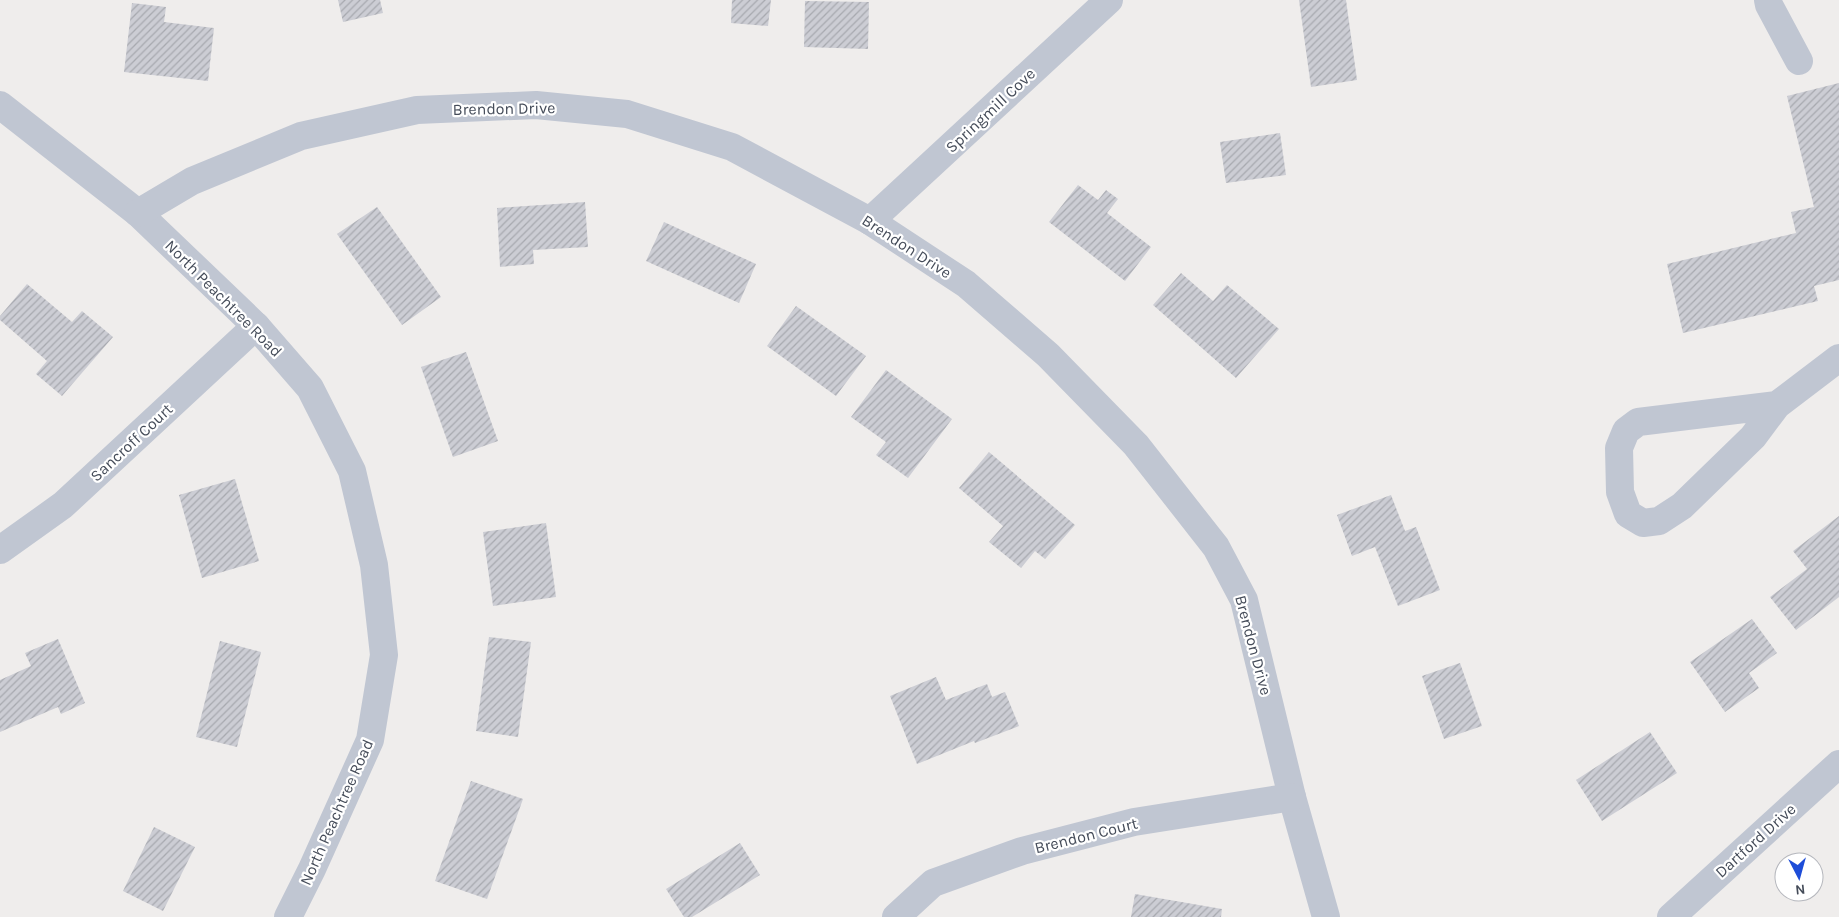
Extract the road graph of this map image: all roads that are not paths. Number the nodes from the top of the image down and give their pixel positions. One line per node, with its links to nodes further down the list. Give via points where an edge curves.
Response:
1 (1109, 0): 6 (street, Springmill Cove)
2 (1768, 0): 3 (street)
3 (1799, 61)
4 (0, 105): 5 (street, North Peachtree Road)
5 (138, 213): 6 (street, Brendon Drive, via 192,181 301,136 417,110 536,105 627,114 732,147); 7 (street, North Peachtree Road)
6 (870, 221): 12 (street, Brendon Drive, via 966,284 1048,355 1136,445 1216,547 1244,600)
7 (256, 326): 10 (street, Sancroff Court, via 64,505); 13 (street, North Peachtree Road, via 310,388 352,471 374,565 384,655 370,740)
8 (1839, 358): 9 (street)
9 (1777, 405): 9 (street, via 1638,422 1626,431 1619,448 1620,492 1628,514 1643,523 1659,522 1682,506 1753,437)
10 (0, 550)
11 (1839, 764): 16 (street, Dartford Drive)
12 (1292, 797): 14 (street, Brendon Court, via 1134,822 1022,851 934,883); 15 (street, Brendon Drive)
13 (288, 917)
14 (896, 917)
15 (1326, 917)
16 (1671, 917)

